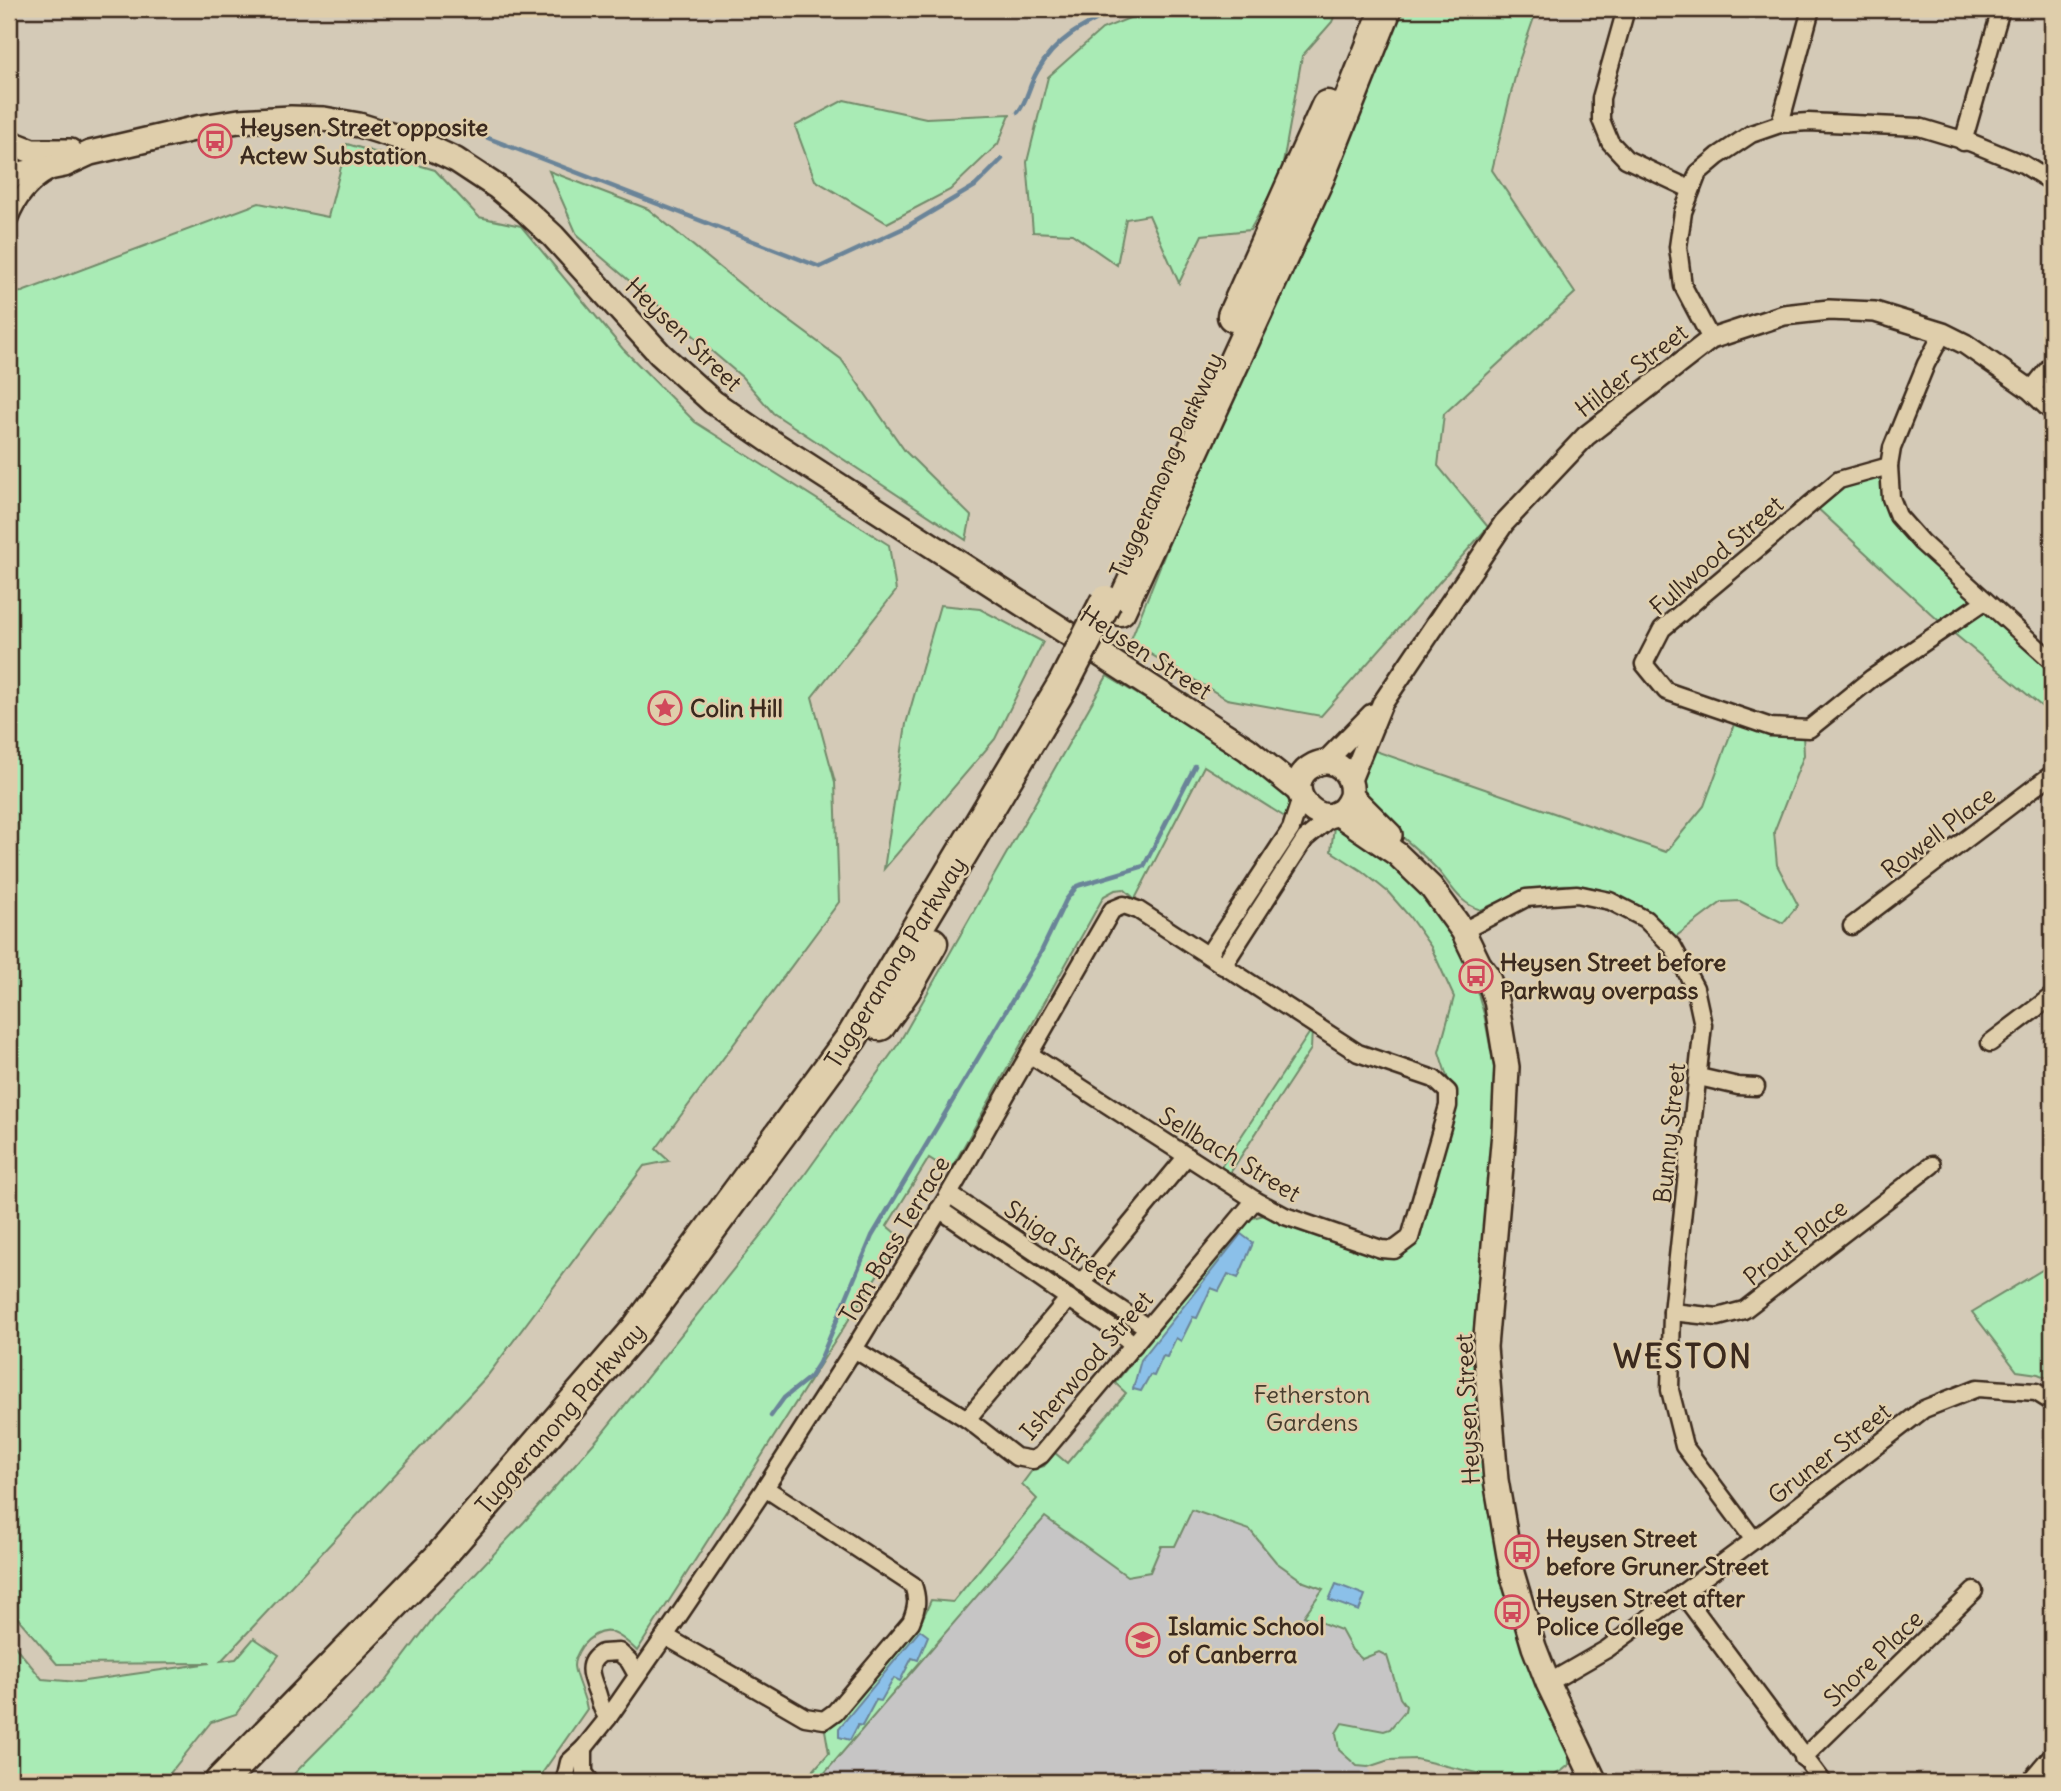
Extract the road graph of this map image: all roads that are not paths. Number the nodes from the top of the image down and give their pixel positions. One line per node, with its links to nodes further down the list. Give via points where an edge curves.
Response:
1 (1367, 9): 22 (highway, Tuggeranong Parkway)
2 (1386, 9): 22 (highway, Tuggeranong Parkway, via 1319,177)
3 (1626, 9): 13 (street, via 1601,98 1601,120 1610,142 1626,159)
4 (1811, 9): 6 (street)
5 (2001, 9): 8 (street)
6 (1780, 124): 8 (street, via 1919,127); 13 (street, via 1751,134 1718,156 1698,173)
7 (9, 142): 9 (main road, via 32,151)
8 (1963, 142): 12 (street, via 2022,164)
9 (75, 156): 10 (main road, Heysen Street); 11 (main road, Heysen Street); 14 (street, via 30,185); 26 (main road, Heysen Street, via 239,121 324,118 426,146 456,160 497,187 544,228 660,354 713,402)
10 (9, 164)
11 (9, 176)
12 (2052, 182)
13 (1690, 189): 16 (street, via 1678,247 1683,286)
14 (9, 219)
15 (1943, 333): 16 (street, Hilder Street, via 1875,312 1829,310 1784,315); 18 (street, Hilder Street); 20 (street, via 1892,448)
16 (1711, 339): 25 (street, Hilder Street, via 1586,436 1504,523)
17 (2052, 364): 18 (street)
18 (2031, 390): 19 (street, Hilder Street)
19 (2052, 410)
20 (1889, 466): 21 (street, via 1891,498 1898,516); 21 (street, Fullwood Street, via 1839,480 1662,629 1644,664 1666,691 1771,727 1810,729 1872,678)
21 (1985, 601): 23 (street)
22 (1113, 606): 24 (highway, Tuggeranong Parkway)
23 (2052, 661)
24 (1071, 687): 64 (highway, Tuggeranong Parkway, via 852,1037 637,1329 439,1558); 65 (highway, Tuggeranong Parkway, via 905,990 656,1335 455,1565)
25 (1382, 704): 27 (street, Hilder Street); 30 (street, Hilder Street)
26 (1247, 748): 27 (main road, Heysen Street); 29 (main road, Heysen Street)
27 (1320, 764): 29 (main road, via 1301,779); 30 (main road, Heysen Street, via 1341,767)
28 (2052, 774): 31 (street, Rowell Place)
29 (1300, 794): 30 (main road, Heysen Street, via 1306,807 1324,815); 33 (street, via 1291,829)
30 (1344, 801): 32 (main road, Heysen Street, via 1422,863); 34 (street, via 1305,839)
31 (1852, 926)
32 (1469, 928): 38 (street, Bunny Street, via 1526,898 1577,894 1610,901 1645,919 1673,947 1695,988 1703,1025); 59 (main road, Heysen Street, via 1489,961 1487,975 1498,1008 1507,1068 1485,1347 1496,1480 1512,1573)
33 (1208, 955): 34 (street, Sellbach Street); 37 (street, Tom Bass Terrace, via 1138,910 1124,905 1115,908)
34 (1223, 966): 43 (street, Sellbach Street, via 1358,1053 1434,1079 1448,1092 1448,1106 1410,1238 1394,1250 1285,1216)
35 (2052, 996): 36 (street)
36 (1990, 1043)
37 (1029, 1054): 40 (street, Sellbach Street); 42 (street, Tom Bass Terrace)
38 (1699, 1077): 39 (street); 47 (street, Bunny Street)
39 (1756, 1087)
40 (1187, 1156): 43 (street, Sellbach Street); 45 (street)
41 (1932, 1165): 47 (street, Prout Place, via 1744,1310 1718,1317)
42 (949, 1194): 44 (street, Tom Bass Terrace); 45 (street, Shiga Street)
43 (1255, 1200): 48 (street, Isherwood Street)
44 (939, 1209): 46 (street, Shiga Street); 50 (street, Tom Bass Terrace)
45 (1082, 1284): 48 (street, Shiga Street)
46 (1069, 1298): 49 (street, Shiga Street); 52 (street)
47 (1672, 1312): 54 (street, Bunny Street, via 1670,1390 1684,1446)
48 (1148, 1328): 49 (street, Isherwood Street)
49 (1134, 1345): 52 (street, Isherwood Street, via 1033,1460 1016,1457)
50 (854, 1349): 52 (street, Isherwood Street); 53 (street, Tom Bass Terrace)
51 (2052, 1402): 54 (street, Gruner Street, via 2036,1392 1977,1388 1924,1409)
52 (967, 1419)
53 (765, 1488): 57 (street, Tom Bass Terrace); 57 (street, via 913,1585 918,1597 911,1622 824,1720 806,1717)
54 (1754, 1540): 56 (street, Gruner Street)
55 (1974, 1591): 63 (street, Shore Place)
56 (1682, 1594): 59 (street, Gruner Street, via 1607,1649); 63 (street)
57 (665, 1636): 58 (street, Tom Bass Terrace)
58 (637, 1675): 60 (street, Tom Bass Terrace); 60 (street, via 619,1652 602,1653 592,1662 591,1679)
59 (1548, 1683): 68 (main road, Heysen Street)
60 (608, 1718): 61 (street, Tom Bass Terrace)
61 (584, 1748): 66 (street, Tom Bass Terrace, via 569,1762); 67 (street, via 584,1773)
62 (2052, 1755): 70 (street)
63 (1803, 1758): 69 (street)
64 (220, 1782)
65 (243, 1782)
66 (569, 1782)
67 (591, 1782)
68 (1595, 1782)
69 (1823, 1782)
70 (2029, 1782)

